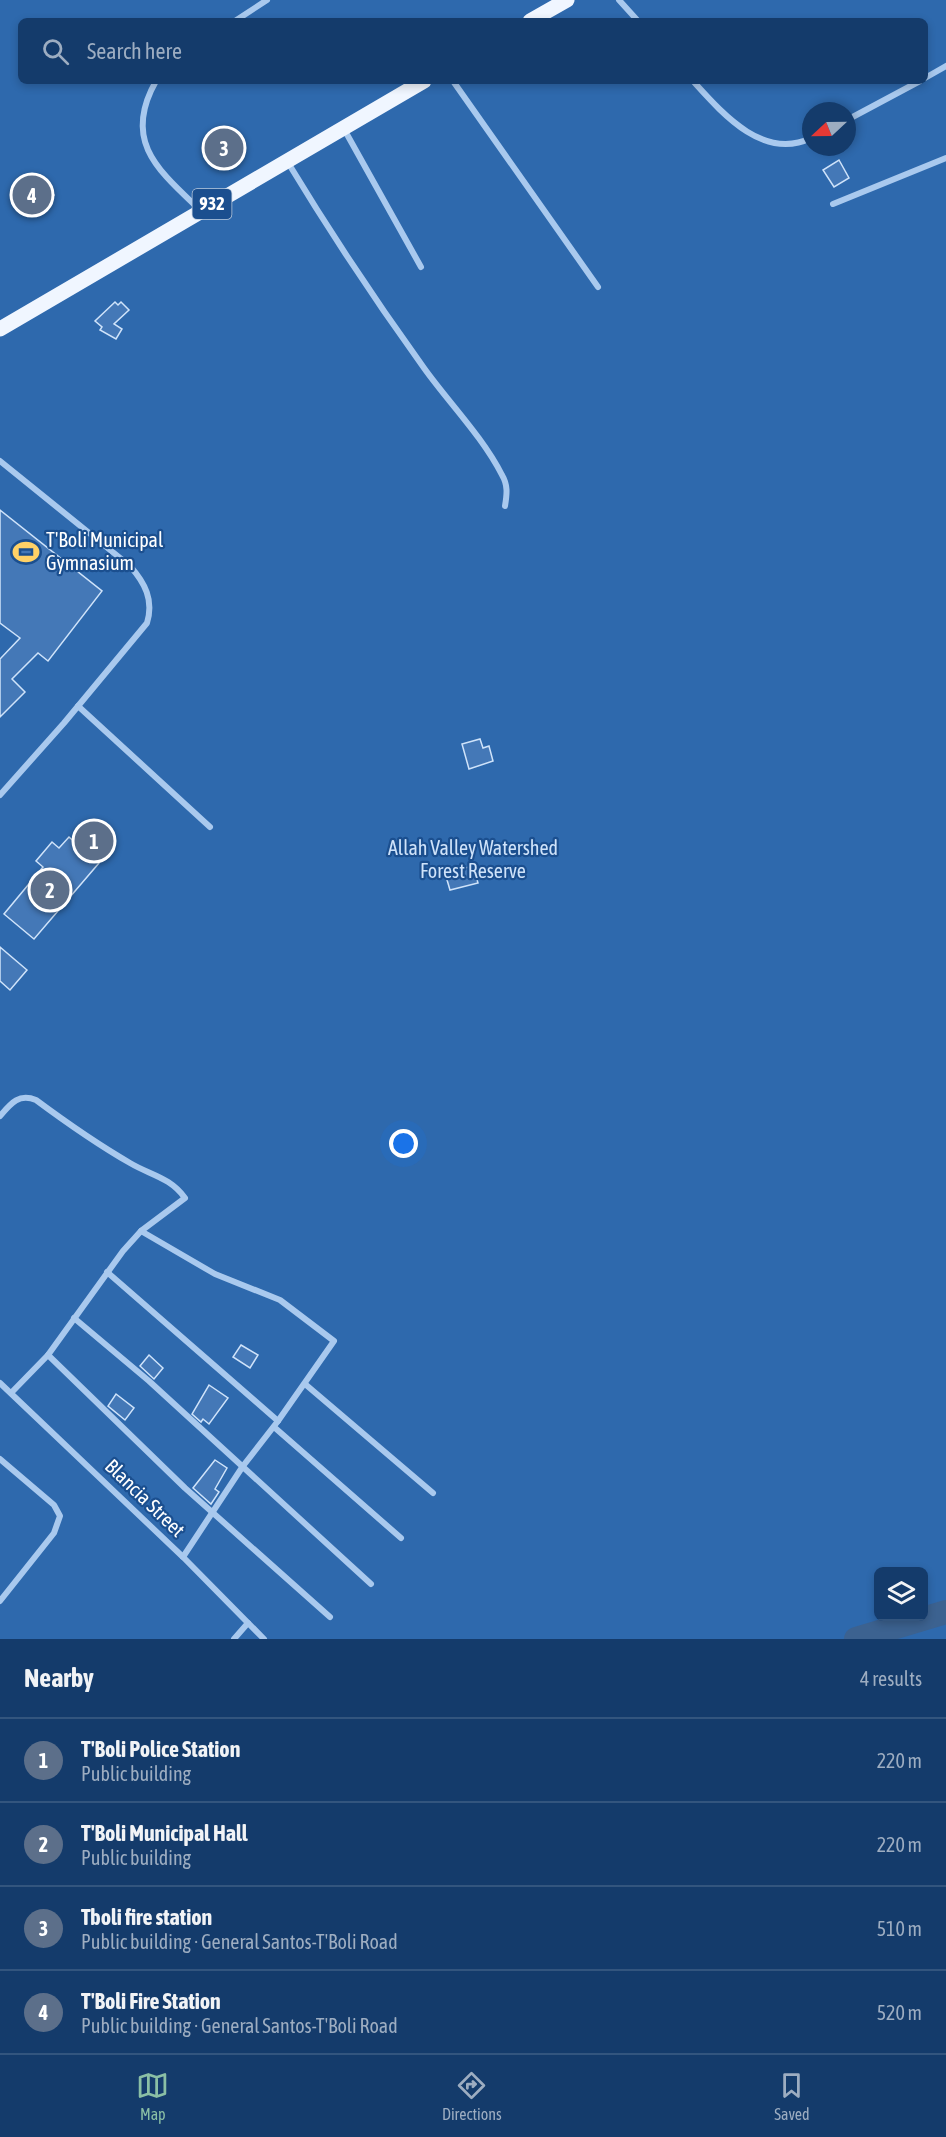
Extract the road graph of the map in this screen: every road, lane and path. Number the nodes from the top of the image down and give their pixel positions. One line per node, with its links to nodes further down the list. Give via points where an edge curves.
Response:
1 (267, 0): 4 (street)
2 (567, 0): 5 (main road)
3 (618, 0): 6 (street)
4 (240, 18)
5 (535, 18)
6 (635, 18)
7 (946, 66): 8 (street)
8 (928, 76)
9 (154, 84): 20 (street, via 148,95 141,132 160,169)
10 (419, 84): 15 (main road, 932)
11 (455, 84): 22 (street)
12 (696, 84): 16 (street, via 750,135 784,144)
13 (914, 84): 14 (street)
14 (856, 115)
15 (344, 128): 18 (main road, 932); 21 (street)
16 (802, 140)
17 (946, 158): 19 (street)
18 (286, 161): 20 (main road, 932); 25 (street, via 374,298 493,458 508,491)
19 (833, 204)
20 (201, 211): 23 (main road, 932)
21 (421, 267)
22 (598, 287)
23 (0, 329)
24 (0, 461): 26 (street, via 130,567 147,592 147,623)
25 (505, 506)
26 (78, 706): 27 (street); 28 (street)
27 (0, 795)
28 (210, 827)
29 (0, 1116): 30 (street, via 19,1098 27,1096 105,1148 175,1186 185,1198)
30 (141, 1231): 31 (street); 35 (street, via 215,1274 280,1300 334,1341)
31 (107, 1272): 32 (street); 37 (street)
32 (74, 1318): 33 (street); 39 (street)
33 (48, 1355): 36 (street); 41 (street)
34 (0, 1383): 36 (street, Blancia Street)
35 (305, 1384): 37 (street); 40 (street)
36 (11, 1393): 43 (street, Blancia Street)
37 (276, 1424): 39 (street); 42 (street)
38 (0, 1459): 45 (street, via 54,1505 60,1516 54,1533)
39 (243, 1466): 41 (street); 44 (street)
40 (433, 1493)
41 (213, 1512): 43 (street); 46 (street)
42 (401, 1538)
43 (183, 1557): 47 (street, Blancia Street)
44 (371, 1584)
45 (0, 1601)
46 (330, 1617)
47 (248, 1623): 48 (street); 49 (street, Blancia Street)
48 (234, 1639)
49 (264, 1639)

